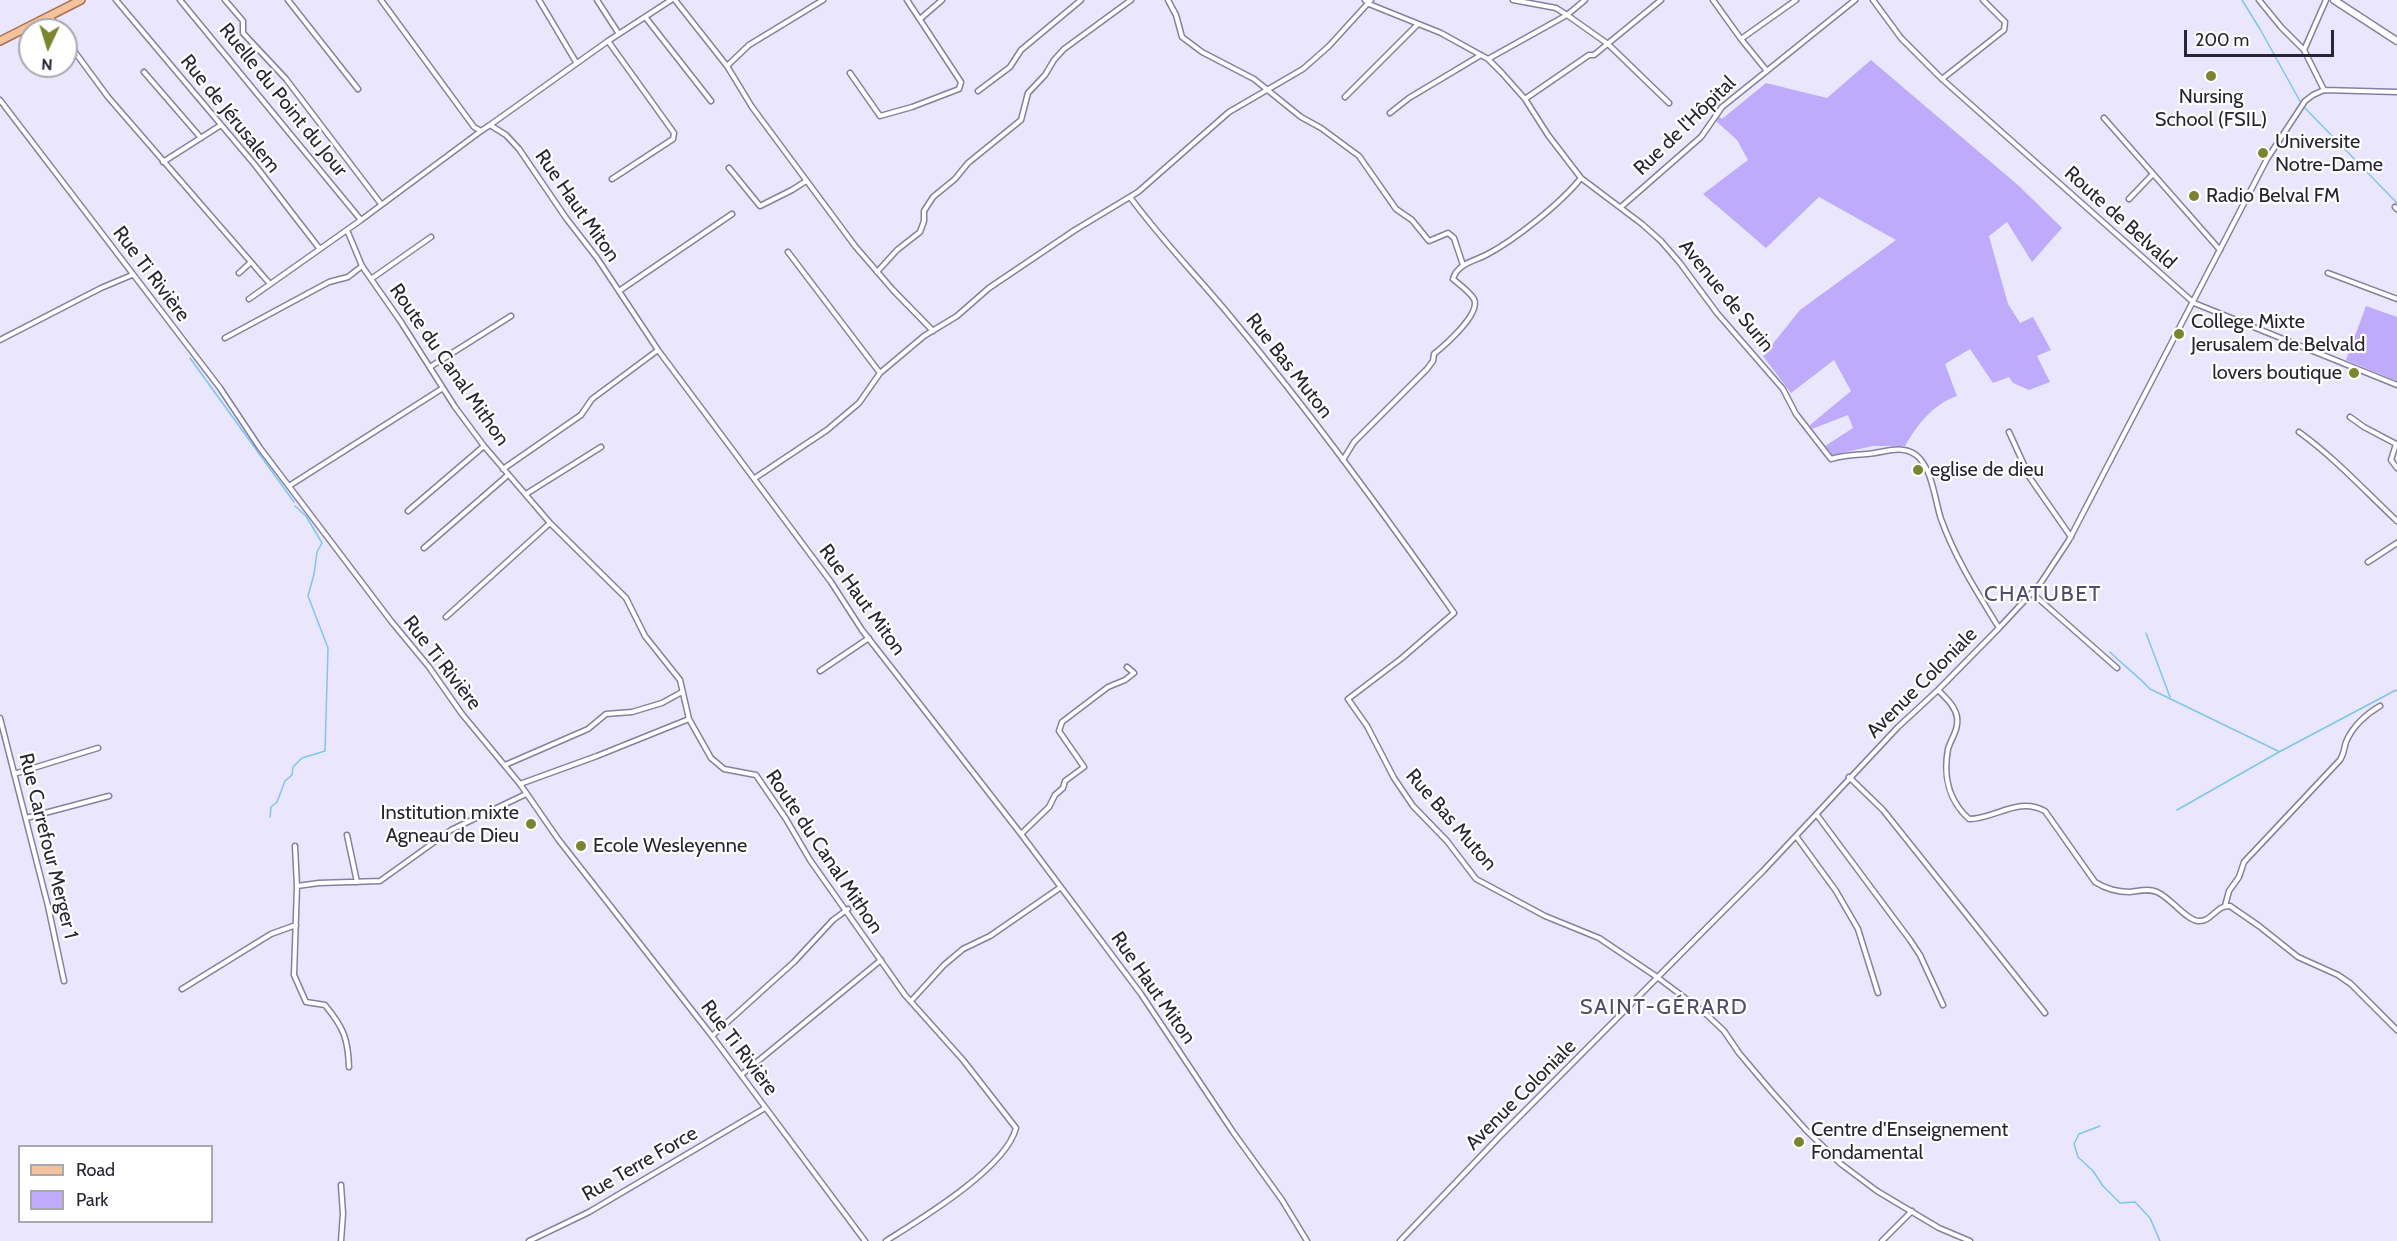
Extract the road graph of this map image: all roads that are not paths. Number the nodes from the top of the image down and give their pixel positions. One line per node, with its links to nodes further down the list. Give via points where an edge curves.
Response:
1 (81, 0): 29 (main road)
2 (116, 0): 64 (street, Rue de Jérusalem)
3 (180, 0): 78 (street, Ruelle du Point du Jour)
4 (225, 0): 75 (street, via 243,21 243,33 286,79)
5 (288, 0): 51 (street)
6 (381, 0): 65 (street, via 453,100)
7 (539, 0): 45 (street)
8 (597, 0): 35 (street)
9 (673, 0): 32 (street); 46 (street)
10 (823, 0): 46 (street, via 742,50)
11 (908, 0): 33 (street)
12 (942, 0): 33 (street)
13 (1081, 0): 53 (street, via 1021,50 1010,67)
14 (1131, 0): 87 (street, via 1064,49 1028,93 1021,120 933,197 924,211 920,232)
15 (1168, 0): 54 (street, via 1182,38 1254,79)
16 (1365, 0): 28 (street, Avenue de Surin)
17 (1514, 0): 30 (street, via 1556,8)
18 (1585, 0): 30 (street)
19 (1661, 0): 40 (street)
20 (1713, 0): 36 (street)
21 (1796, 0): 36 (street)
22 (1855, 0): 47 (street, Rue de l'Hôpital)
23 (1873, 0): 50 (street, Route de Belvald, via 1901,38)
24 (1983, 0): 50 (street, via 2005,22 2004,30)
25 (2259, 0): 41 (street)
26 (2326, 0): 41 (street)
27 (2334, 0): 39 (street)
28 (1370, 2): 34 (street, Avenue de Surin); 54 (street, via 1303,69)
29 (50, 15): 31 (street); 37 (main road)
30 (1568, 15): 40 (street); 44 (street)
31 (52, 18)
32 (646, 18): 35 (street); 59 (street)
33 (920, 19): 49 (street, via 961,82 960,89 880,116)
34 (1418, 24): 43 (street, Avenue de Surin); 56 (street)
35 (619, 34): 38 (street)
36 (1741, 39): 47 (street)
37 (0, 41)
38 (608, 41): 45 (street); 71 (street, via 674,133 673,139)
39 (2397, 41)
40 (1608, 44): 57 (street); 60 (street)
41 (2304, 50): 52 (street)
42 (78, 56): 67 (street)
43 (1481, 56): 44 (street, Avenue de Surin); 61 (street)
44 (1488, 59): 57 (street, Avenue de Surin)
45 (576, 62): 63 (street)
46 (727, 66): 72 (street)
47 (1767, 71): 76 (street, Rue de l'Hôpital, via 1722,107 1701,137)
48 (144, 72): 66 (street)
49 (850, 72)
50 (1942, 80): 96 (street, Route de Belvald)
51 (358, 89)
52 (2324, 90): 55 (street); 82 (street, Avenue Coloniale, via 2296,111)
53 (978, 91)
54 (1267, 91): 73 (street, via 1229,112); 85 (street, via 1359,156 1396,209 1412,220 1429,241 1449,233)
55 (2397, 92)
56 (1345, 97)
57 (1525, 99): 70 (street, Avenue de Surin)
58 (0, 100): 90 (street, Rue Ti Rivière)
59 (711, 101)
60 (1669, 103)
61 (1390, 113)
62 (2104, 118): 69 (street)
63 (490, 124): 65 (street); 93 (street, Rue Haut Miton, via 519,149)
64 (221, 125): 66 (street); 81 (street, Rue de Jérusalem)
65 (481, 131): 75 (street)
66 (201, 138): 67 (street)
67 (163, 162): 84 (street)
68 (729, 168): 72 (street, via 760,206)
69 (2153, 174): 74 (street); 82 (street)
70 (1581, 178): 76 (street, Avenue de Surin); 85 (street, via 1566,195 1500,247)
71 (612, 179)
72 (806, 181): 87 (street)
73 (1130, 197): 98 (street, via 989,288); 112 (street, Rue Bas Muton)
74 (2129, 199)
75 (381, 204): 78 (street)
76 (1621, 207): 128 (street, Avenue de Surin, via 1662,241 1783,389 1831,459 1890,449 1907,450 1918,457 1964,572)
77 (732, 214): 93 (street)
78 (362, 220): 79 (street)
79 (347, 230): 81 (street); 86 (street, Route du Canal Mithon)
80 (431, 237): 91 (street)
81 (319, 248): 92 (street)
82 (2220, 250): 96 (street, Avenue Coloniale)
83 (788, 252): 103 (street)
84 (251, 262): 88 (street); 92 (street)
85 (1463, 265): 112 (street, via 1453,279 1473,298 1471,315 1434,354 1427,369 1354,442)
86 (362, 266): 91 (street, Route du Canal Mithon); 99 (street, via 348,277 328,282)
87 (877, 272): 98 (street)
88 (239, 273)
89 (2328, 273): 95 (street)
90 (132, 275): 100 (street); 117 (street, Rue Ti Rivière, via 220,388)
91 (371, 279): 102 (street, Route du Canal Mithon)
92 (270, 284): 94 (street)
93 (619, 291): 101 (street, Rue Haut Miton)
94 (249, 299)
95 (2397, 299)
96 (2194, 303): 104 (street, Route de Belvald); 122 (street, Avenue Coloniale)
97 (511, 316): 102 (street)
98 (933, 331): 103 (street)
99 (225, 338)
100 (0, 340)
101 (658, 350): 114 (street, via 592,399 581,415); 116 (street, Rue Haut Miton)
102 (430, 367): 105 (street, Route du Canal Mithon)
103 (880, 373): 116 (street, via 859,403)
104 (2397, 385)
105 (443, 388): 110 (street, Route du Canal Mithon); 117 (street)
106 (2350, 417): 109 (street)
107 (2009, 432): 122 (street, via 2030,478)
108 (2299, 432): 120 (street, via 2348,471)
109 (2397, 444): 113 (street, via 2391,460)
110 (484, 446): 114 (street, Route du Canal Mithon); 119 (street)
111 (601, 447): 118 (street)
112 (1343, 460): 158 (street, Rue Bas Muton, via 1454,613 1348,699 1394,778 1476,879 1545,916 1599,938)
113 (2397, 468)
114 (503, 470): 115 (street, Route du Canal Mithon)
115 (508, 476): 118 (street, Route du Canal Mithon); 124 (street)
116 (755, 479): 129 (street, Rue Haut Miton)
117 (289, 486): 139 (street, Rue Ti Rivière)
118 (526, 494): 121 (street, Route du Canal Mithon)
119 (408, 511)
120 (2397, 520)
121 (550, 522): 127 (street); 134 (street, Route du Canal Mithon, via 626,598 645,636 680,680)
122 (2071, 537): 126 (street, Avenue Coloniale)
123 (2397, 543): 125 (street)
124 (424, 548)
125 (2368, 562)
126 (2032, 593): 128 (street, Avenue Coloniale); 131 (street)
127 (446, 617)
128 (1999, 628): 133 (street, Avenue Coloniale)
129 (869, 638): 132 (street); 147 (street, Rue Haut Miton)
130 (1127, 667): 147 (street, via 1134,673 1108,687 1062,722 1059,731 1084,767 1065,781 1049,807)
131 (2117, 668)
132 (820, 671)
133 (1938, 690): 141 (street, Avenue Coloniale); 154 (street, via 1953,706 1957,718 1948,750 1949,790 1958,809 1969,819 1981,819 2017,805 2037,807 2045,811 2095,882 2105,888 2119,892 2151,890 2195,921 2207,920)
134 (682, 692): 137 (street, Route du Canal Mithon); 139 (street, via 632,712 606,714 588,729)
135 (2380, 706): 154 (street, via 2356,726 2340,760 2249,856)
136 (0, 718): 140 (street, Rue Carrefour Merger 1)
137 (689, 718): 142 (street); 155 (street, Route du Canal Mithon, via 714,762 731,771 756,775 810,860)
138 (98, 748): 140 (street)
139 (505, 765): 142 (street, Rue Ti Rivière)
140 (15, 774): 146 (street, Rue Carrefour Merger 1)
141 (1849, 777): 145 (street, Avenue Coloniale); 164 (street, via 1883,810)
142 (520, 784): 143 (street, Rue Ti Rivière)
143 (526, 794): 151 (street, via 451,830 386,879); 166 (street, Rue Ti Rivière)
144 (109, 796): 146 (street)
145 (1817, 815): 149 (street, Avenue Coloniale); 163 (street, via 1920,955)
146 (26, 818): 159 (street, Rue Carrefour Merger 1)
147 (1021, 834): 153 (street, Rue Haut Miton)
148 (347, 835): 151 (street)
149 (1796, 836): 158 (street, Avenue Coloniale); 161 (street, via 1858,929)
150 (295, 846): 152 (street)
151 (357, 882): 152 (street)
152 (297, 886): 156 (street)
153 (1061, 887): 162 (street, via 999,930 963,949); 176 (street, Rue Haut Miton, via 1141,994)
154 (2225, 906): 165 (street, via 2238,910 2298,957 2345,980)
155 (847, 909): 157 (street, Route du Canal Mithon); 166 (street)
156 (296, 925): 160 (street, via 271,934); 167 (street, via 294,975 306,1002 325,1005 332,1013 348,1040)
157 (881, 960): 162 (street, Route du Canal Mithon); 168 (street)
158 (1657, 977): 171 (street, Rue Bas Muton, via 1724,1031 1772,1092 1841,1164); 177 (street, Avenue Coloniale)
159 (64, 981)
160 (182, 989)
161 (1878, 993)
162 (911, 1001): 175 (street, Route du Canal Mithon, via 963,1060 1016,1131 986,1170 948,1201)
163 (1943, 1005)
164 (2045, 1013)
165 (2397, 1030)
166 (712, 1036): 168 (street, Rue Ti Rivière)
167 (349, 1067)
168 (741, 1075): 169 (street, Rue Ti Rivière)
169 (765, 1108): 173 (street, Rue Terre Force, via 589,1212); 174 (street, Rue Ti Rivière)
170 (341, 1185): 172 (street)
171 (1912, 1211): 178 (street); 179 (street, Rue Bas Muton)
172 (341, 1241)
173 (529, 1241)
174 (866, 1241)
175 (886, 1241)
176 (1306, 1241)
177 (1400, 1241)
178 (1882, 1241)
179 (1970, 1241)

